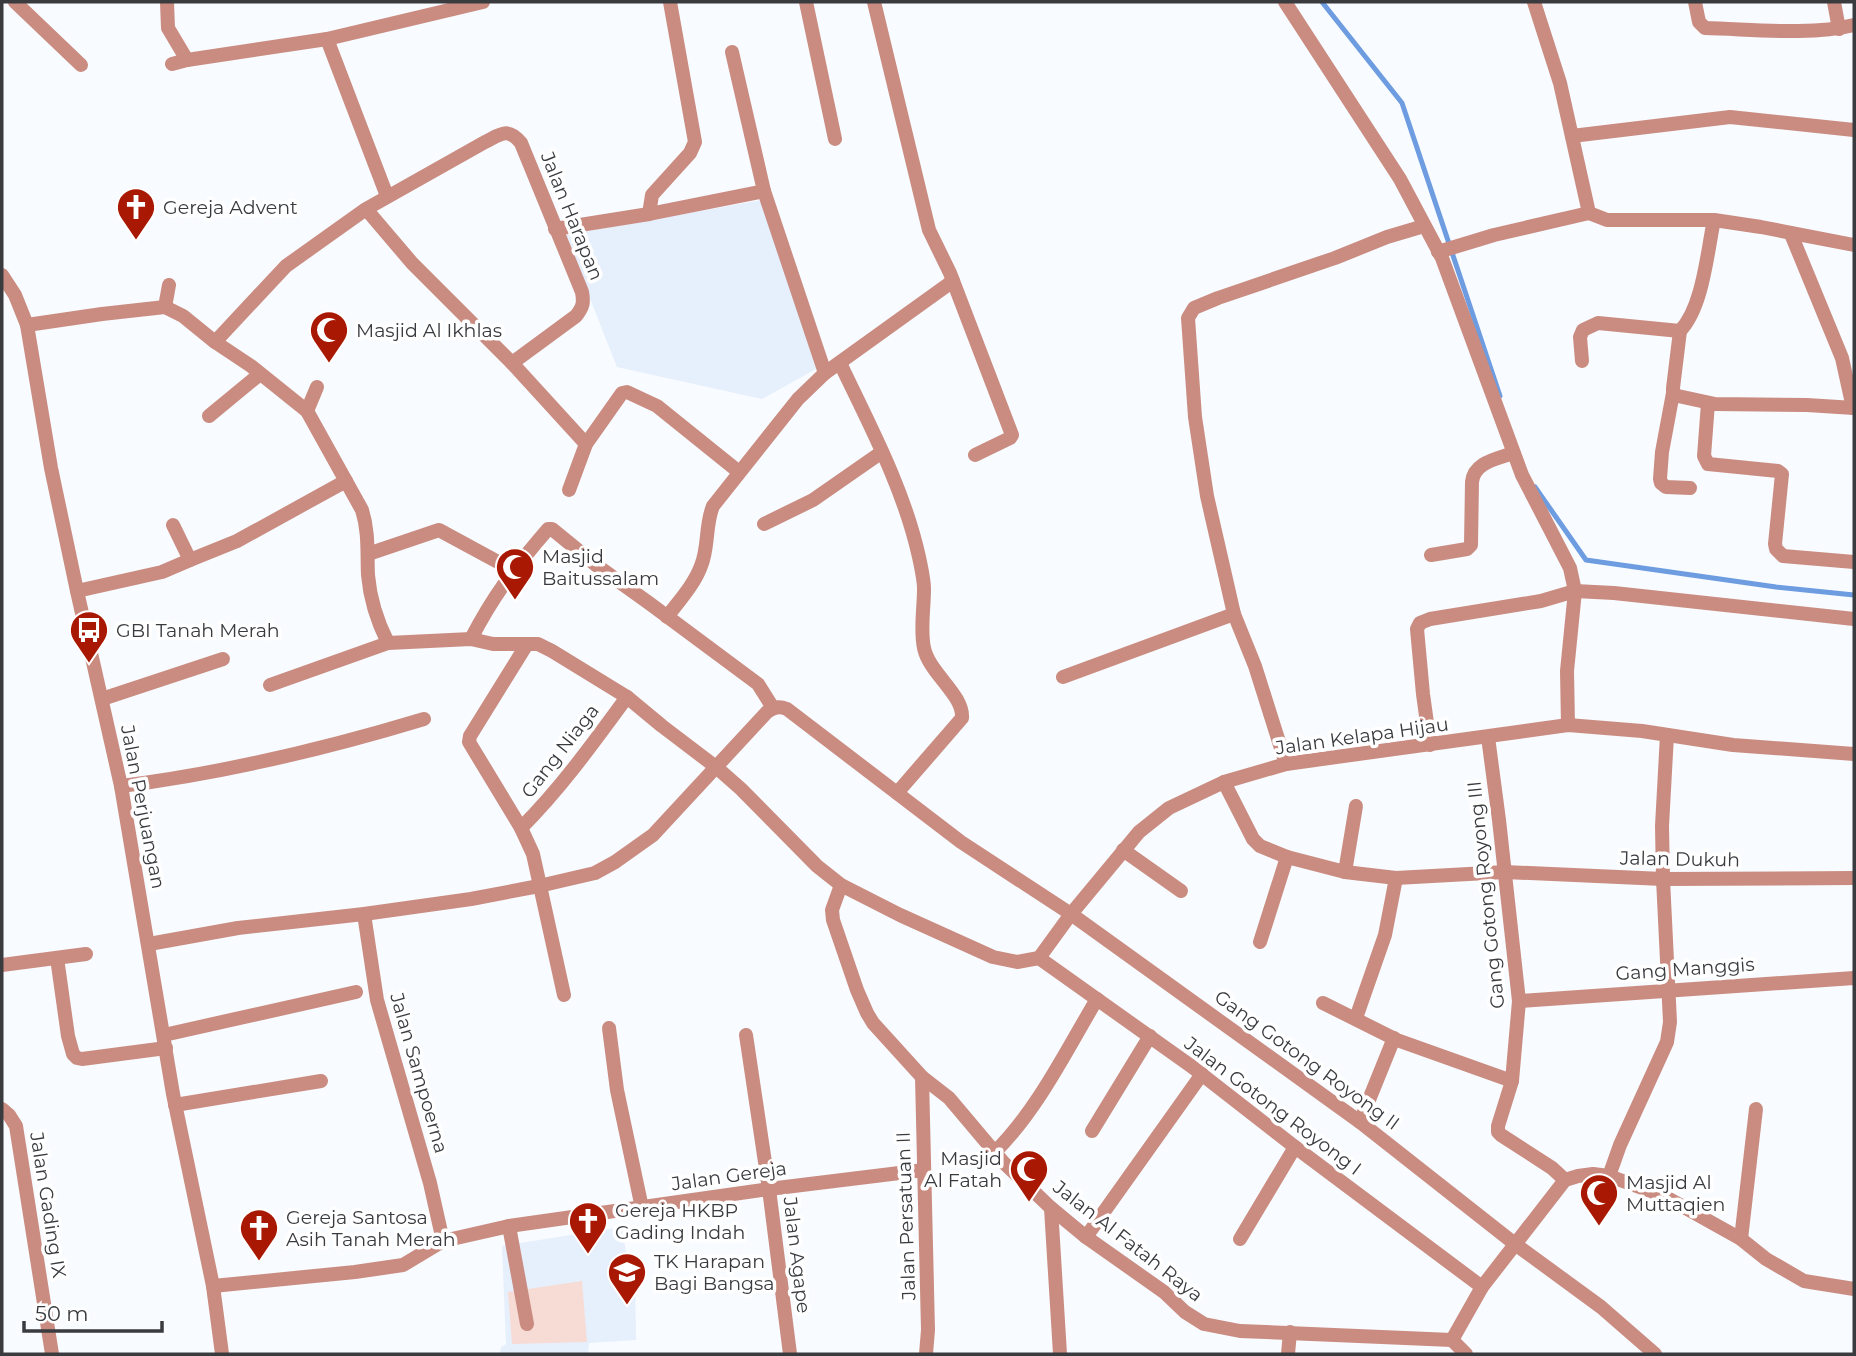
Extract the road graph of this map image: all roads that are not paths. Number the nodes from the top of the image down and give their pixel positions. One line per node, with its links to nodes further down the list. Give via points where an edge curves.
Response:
1 (167, 2): 15 (street, via 168,28)
2 (483, 2): 13 (street)
3 (670, 2): 25 (street, via 695,142 652,195)
4 (806, 2): 20 (street)
5 (874, 2): 33 (street, via 929,230)
6 (1285, 2): 27 (street, via 1400,179)
7 (1534, 2): 19 (street)
8 (1695, 2): 12 (street, via 1705,28)
9 (1834, 2): 12 (street)
10 (9, 4): 17 (street)
11 (1854, 25): 12 (street)
12 (1839, 29)
13 (327, 39): 15 (street); 22 (street)
14 (732, 52): 21 (street)
15 (187, 60): 16 (street)
16 (172, 64)
17 (81, 65)
18 (1854, 130): 19 (street, via 1730,117)
19 (1572, 136): 24 (street)
20 (835, 139)
21 (764, 191): 25 (street); 42 (street)
22 (387, 196): 23 (street, Jalan Harapan); 28 (street, Jalan Harapan, via 509,132 522,143)
23 (366, 209): 38 (street, Jalan Harapan, via 286,266); 40 (street, via 412,263)
24 (1590, 213): 26 (street, via 1606,220); 31 (street)
25 (649, 214): 28 (street)
26 (1714, 220): 29 (street); 37 (street, via 1698,299)
27 (1424, 226): 31 (street); 67 (street, via 1251,285 1190,313 1195,417 1207,496)
28 (555, 229): 40 (street, Jalan Harapan, via 582,292 583,307)
29 (1791, 234): 30 (street); 47 (street, via 1842,358)
30 (1854, 245)
31 (1442, 250): 52 (street)
32 (2, 275): 36 (street, Jalan Perjuangan)
33 (953, 281): 41 (street); 53 (street, via 1012,435)
34 (169, 285): 35 (street)
35 (165, 307): 36 (street); 38 (street)
36 (27, 325): 65 (street, Jalan Perjuangan)
37 (1679, 331): 39 (street, via 1598,323 1583,330 1580,337); 45 (street)
38 (215, 342): 43 (street)
39 (1582, 361)
40 (512, 363): 50 (street)
41 (840, 363): 42 (street); 51 (street)
42 (825, 373): 54 (street, via 797,399)
43 (260, 374): 48 (street); 49 (street)
44 (317, 387): 48 (street)
45 (1673, 393): 46 (street); 56 (street, via 1660,479 1666,487)
46 (1708, 403): 47 (street); 63 (street, via 1704,456 1708,464 1782,474 1775,544 1779,553)
47 (1854, 408)
48 (307, 411): 55 (street)
49 (209, 416)
50 (586, 444): 54 (street, via 626,392 657,406); 57 (street)
51 (882, 452): 58 (street, via 813,500); 89 (street, via 919,556 924,587 922,633 928,662 962,711 962,718)
52 (1513, 453): 61 (street, via 1484,463 1473,473 1471,545); 66 (street, via 1570,568)
53 (975, 455)
54 (739, 472): 68 (street, via 708,518 702,565 695,580)
55 (346, 481): 60 (street, via 366,523); 62 (street, via 237,541)
56 (1690, 488)
57 (569, 490)
58 (764, 524)
59 (173, 525): 62 (street)
60 (368, 554): 64 (street, via 439,530); 71 (street, via 377,621)
61 (1431, 555)
62 (190, 560): 65 (street, via 162,572)
63 (1854, 562)
64 (513, 570): 68 (street, via 552,529); 70 (street)
65 (77, 591): 77 (street, Jalan Perjuangan)
66 (1575, 591): 69 (street); 80 (street, via 1567,671); 83 (street, via 1430,619 1418,626)
67 (1234, 614): 74 (street); 85 (street)
68 (667, 617): 78 (street, via 758,684)
69 (1854, 619)
70 (471, 639): 71 (street); 72 (street)
71 (388, 643): 75 (street)
72 (527, 644): 76 (street, via 552,651); 91 (street, via 470,736 471,747)
73 (223, 659): 77 (street)
74 (1063, 677)
75 (270, 685)
76 (627, 697): 86 (street); 91 (street, Gang Niaga)
77 (102, 699): 88 (street, Jalan Perjuangan)
78 (773, 708): 86 (street); 89 (street, Gang Gotong Royong II, via 787,709)
79 (424, 719): 88 (street, via 301,753)
80 (1568, 725): 81 (street, Jalan Kelapa Hijau); 82 (street, Jalan Kelapa Hijau)
81 (1667, 735): 84 (street, Jalan Kelapa Hijau); 98 (street)
82 (1488, 737): 83 (street, Jalan Kelapa Hijau); 95 (street, Gang Gotong Royong III)
83 (1430, 745): 85 (street, Jalan Kelapa Hijau)
84 (1854, 754)
85 (1286, 764): 87 (street, Jalan Kelapa Hijau)
86 (716, 767): 99 (street, via 653,835 615,862 595,873); 100 (street)
87 (1224, 782): 92 (street, Jalan Kelapa Hijau, via 1169,808); 93 (street, Jalan Dukuh, via 1253,839)
88 (121, 786): 105 (street, Jalan Perjuangan)
89 (897, 793): 103 (street, Gang Gotong Royong II, via 961,842)
90 (1356, 806): 94 (street)
91 (521, 828): 99 (street, via 533,854)
92 (1123, 850): 101 (street); 103 (street, Jalan Kelapa Hijau)
93 (1287, 857): 94 (street, Jalan Dukuh); 104 (street)
94 (1345, 872): 96 (street, Jalan Dukuh)
95 (1505, 872): 96 (street, Jalan Dukuh); 98 (street, Jalan Dukuh); 115 (street, Gang Gotong Royong III)
96 (1396, 877): 117 (street, via 1385,935)
97 (1854, 878): 98 (street, Jalan Dukuh)
98 (1663, 879): 111 (street)
99 (539, 886): 102 (street); 113 (street)
100 (841, 886): 108 (street, via 993,957 1017,962); 124 (street, Jalan Al Fatah Raya, via 833,920 857,990 873,1023)
101 (1181, 891)
102 (364, 914): 105 (street, via 238,928); 144 (street, Jalan Sampoerna, via 377,1000)
103 (1072, 914): 108 (street, Jalan Kelapa Hijau); 130 (street, Gang Gotong Royong II)
104 (1260, 942)
105 (149, 944): 122 (street, Jalan Perjuangan)
106 (86, 954): 107 (street)
107 (57, 958): 109 (street); 122 (street, via 68,1036 77,1058)
108 (1039, 958): 114 (street, Jalan Gotong Royong I)
109 (2, 965)
110 (1854, 978): 111 (street, Gang Manggis)
111 (1670, 990): 115 (street, Gang Manggis); 135 (street, via 1667,1041)
112 (356, 992): 122 (street)
113 (564, 995)
114 (1097, 999): 120 (street, Jalan Gotong Royong I); 133 (street, via 1038,1099)
115 (1519, 1001): 126 (street, Gang Gotong Royong III)
116 (1323, 1003): 117 (street)
117 (1356, 1018): 121 (street)
118 (609, 1028): 138 (street)
119 (746, 1035): 137 (street, Jalan Agape)
120 (1150, 1037): 123 (street, Jalan Gotong Royong I); 131 (street)
121 (1394, 1038): 126 (street); 130 (street)
122 (165, 1042): 127 (street, Jalan Perjuangan)
123 (1202, 1074): 132 (street, Jalan Gotong Royong I); 141 (street)
124 (922, 1077): 133 (street, Jalan Al Fatah Raya, via 949,1098); 134 (street, Jalan Persatuan II)
125 (321, 1081): 127 (street)
126 (1512, 1081): 136 (street, Gang Gotong Royong III, via 1498,1132)
127 (175, 1105): 146 (street, Jalan Perjuangan)
128 (2, 1109): 152 (street, Jalan Gading IX, via 16,1126)
129 (1756, 1109): 143 (street)
130 (1360, 1122): 145 (street, Gang Gotong Royong II)
131 (1093, 1131)
132 (1295, 1147): 142 (street); 147 (street, Jalan Gotong Royong I)
133 (995, 1152): 139 (street, Jalan Al Fatah Raya)
134 (923, 1170): 137 (street, Jalan Gereja); 155 (street, Jalan Persatuan II)
135 (1609, 1175): 136 (street); 143 (street, via 1664,1196)
136 (1565, 1180): 145 (street)
137 (769, 1189): 138 (street, Jalan Gereja); 154 (street, Jalan Agape)
138 (642, 1208): 140 (street, Jalan Gereja)
139 (1051, 1208): 141 (street, Jalan Al Fatah Raya); 156 (street)
140 (509, 1226): 144 (street, Jalan Gereja); 149 (street)
141 (1086, 1237): 150 (street, Jalan Al Fatah Raya, via 1204,1324 1240,1331)
142 (1240, 1239)
143 (1741, 1239): 148 (street, via 1804,1280)
144 (443, 1241): 146 (street, Jalan Gereja, via 403,1265)
145 (1515, 1244): 147 (street); 159 (street, Gang Gotong Royong II, via 1601,1307)
146 (213, 1286): 153 (street, Jalan Perjuangan)
147 (1482, 1287): 151 (street)
148 (1854, 1289)
149 (527, 1324)
150 (1290, 1332): 151 (street, Jalan Al Fatah Raya); 157 (street)
151 (1452, 1339): 158 (street)
152 (52, 1354)
153 (222, 1354)
154 (790, 1354)
155 (926, 1354)
156 (1060, 1354)
157 (1288, 1354)
158 (1466, 1354)
159 (1655, 1354)

